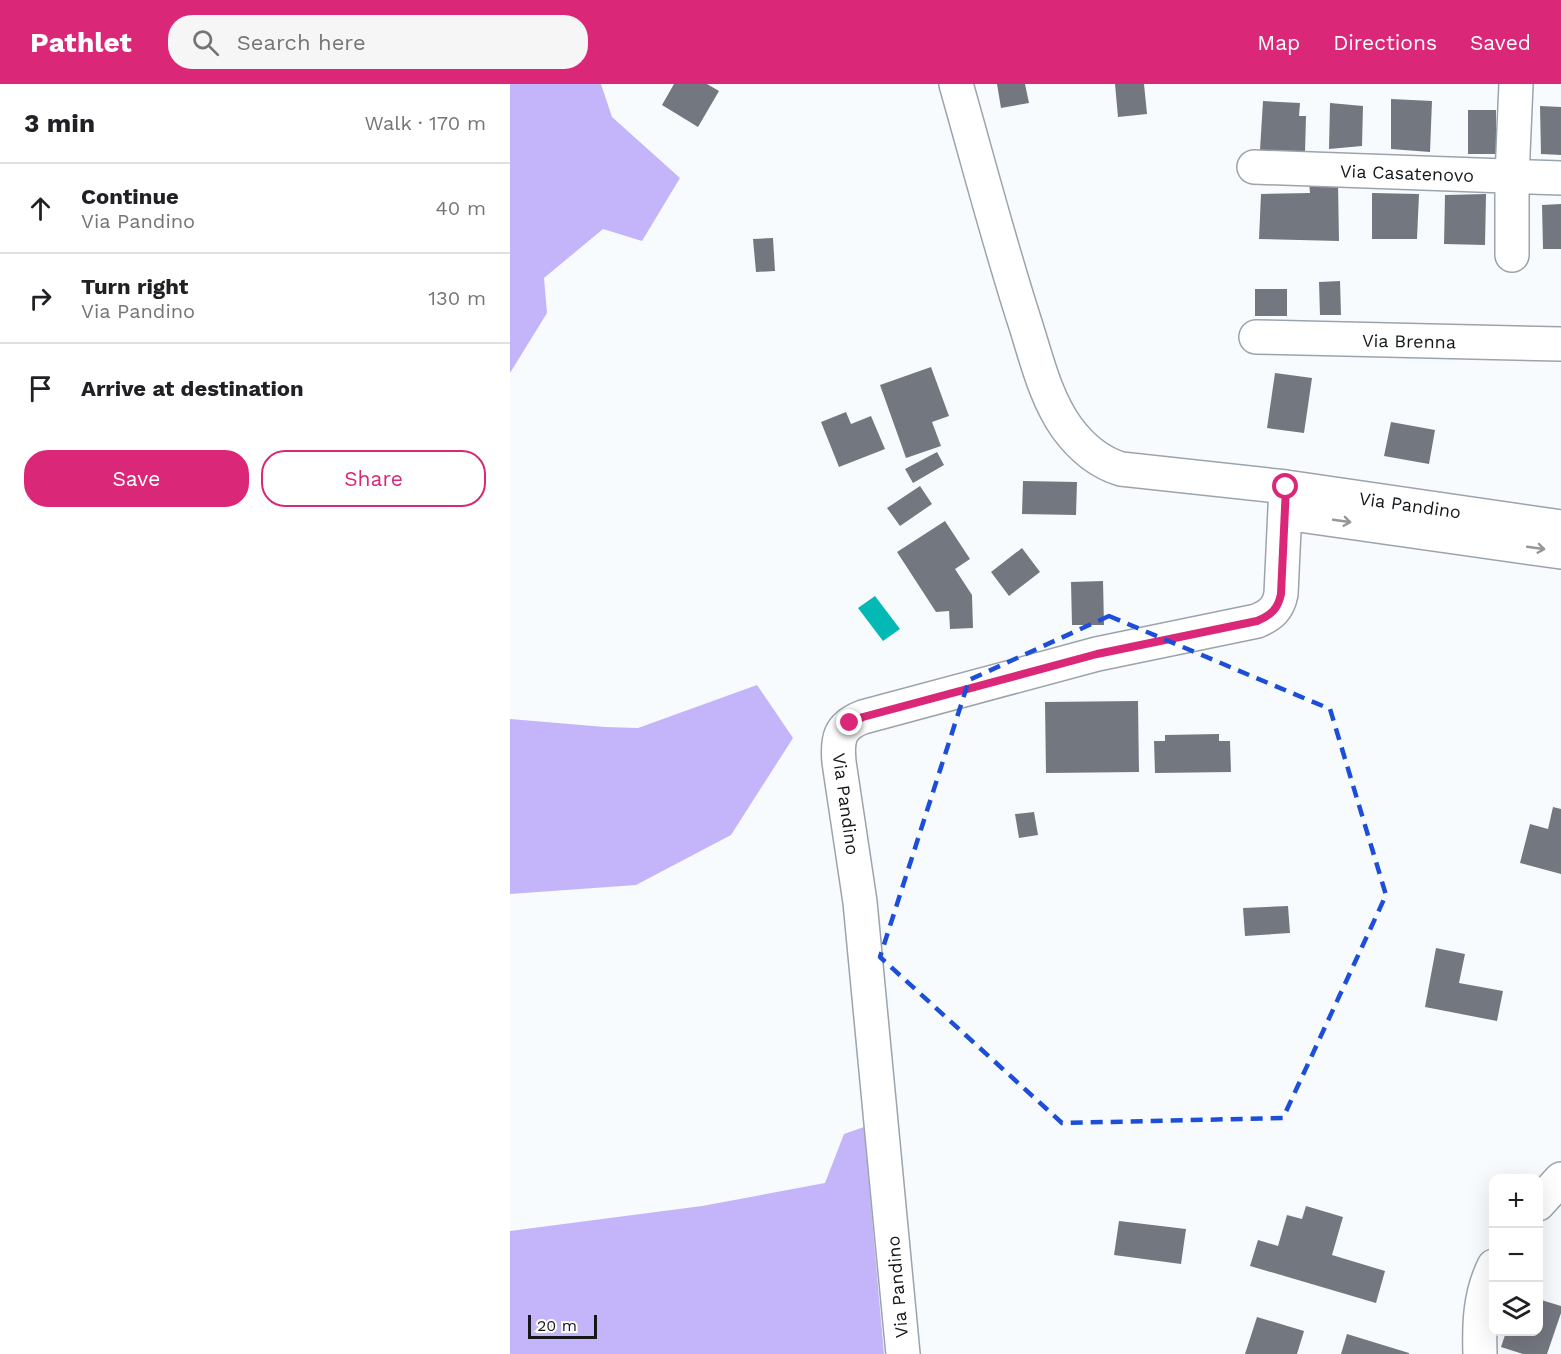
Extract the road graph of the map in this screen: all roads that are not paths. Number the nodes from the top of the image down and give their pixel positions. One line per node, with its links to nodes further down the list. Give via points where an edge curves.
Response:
1 (956, 84): 9 (street, via 1018,301 1047,390 1066,427 1096,458 1121,469)
2 (1516, 84): 4 (street)
3 (1254, 167): 4 (street, Via Casatenovo)
4 (1512, 177): 5 (street, Via Casatenovo); 6 (street)
5 (1561, 178)
6 (1512, 255)
7 (1256, 337): 8 (street, Via Brenna)
8 (1561, 344)
9 (1285, 500): 10 (street, Via Pandino); 11 (street, Via Pandino, one-way to 11); 15 (street, Via Pandino, via 1281,594 1276,609 1266,617 1097,654 885,711 856,720 843,731 839,762 860,902)
10 (1561, 527)
11 (1561, 552)
12 (1561, 1179): 13 (street)
13 (1543, 1199)
14 (1489, 1277): 16 (street, via 1480,1312)
15 (903, 1354)
16 (1480, 1354)

